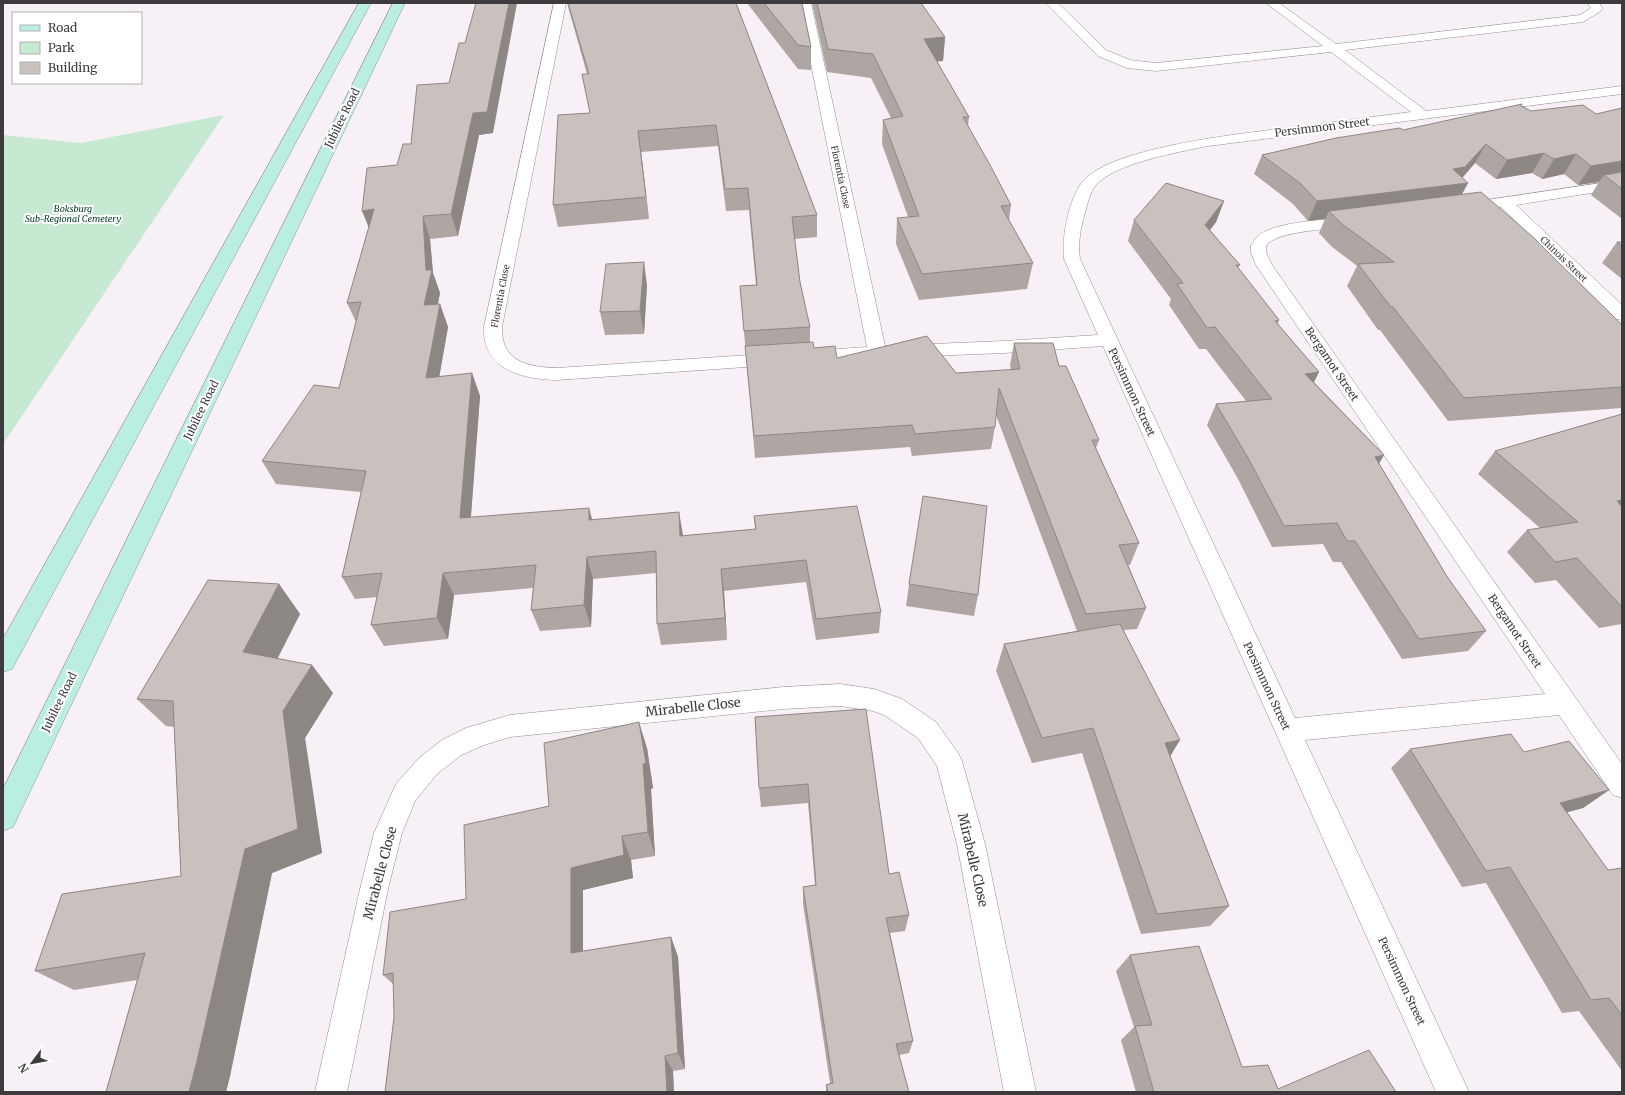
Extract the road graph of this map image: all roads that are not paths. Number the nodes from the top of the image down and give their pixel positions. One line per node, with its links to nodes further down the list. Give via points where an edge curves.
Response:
1 (365, 3): 18 (main road)
2 (399, 3): 22 (main road, Jubilee Road)
3 (560, 3): 17 (street, Florentia Close, via 493,327 494,342 504,359 513,366 528,371 554,374)
4 (805, 3): 17 (street, Florentia Close)
5 (1052, 3): 8 (street, via 1102,53 1127,64 1156,67)
6 (1272, 3): 8 (street)
7 (1592, 3): 8 (street, via 1597,9 1583,18)
8 (1334, 48): 10 (street)
9 (1622, 90): 10 (street, Persimmon Street)
10 (1423, 115): 16 (street, Persimmon Street, via 1186,146 1143,157 1091,180 1085,189 1074,223 1070,245 1072,259)
11 (1622, 184): 12 (street)
12 (1505, 203): 13 (street); 15 (street, Chinois Street)
13 (1450, 210)
14 (1370, 220): 19 (street, Bergamot Street, via 1274,234 1265,238 1259,245 1259,253 1264,265)
15 (1622, 315)
16 (1109, 340): 17 (street, Florentia Close); 20 (street, Persimmon Street)
17 (877, 352)
18 (3, 662)
19 (1565, 703): 20 (street); 21 (street, Bergamot Street)
20 (1287, 730): 25 (street, Persimmon Street)
21 (1622, 786)
22 (3, 818)
23 (331, 1092): 24 (street, Mirabelle Close, via 388,833 405,793 428,766 446,752 475,736 510,726 783,698 840,695 874,700 893,707 927,730 949,761 971,844)
24 (1020, 1092)
25 (1453, 1092)

